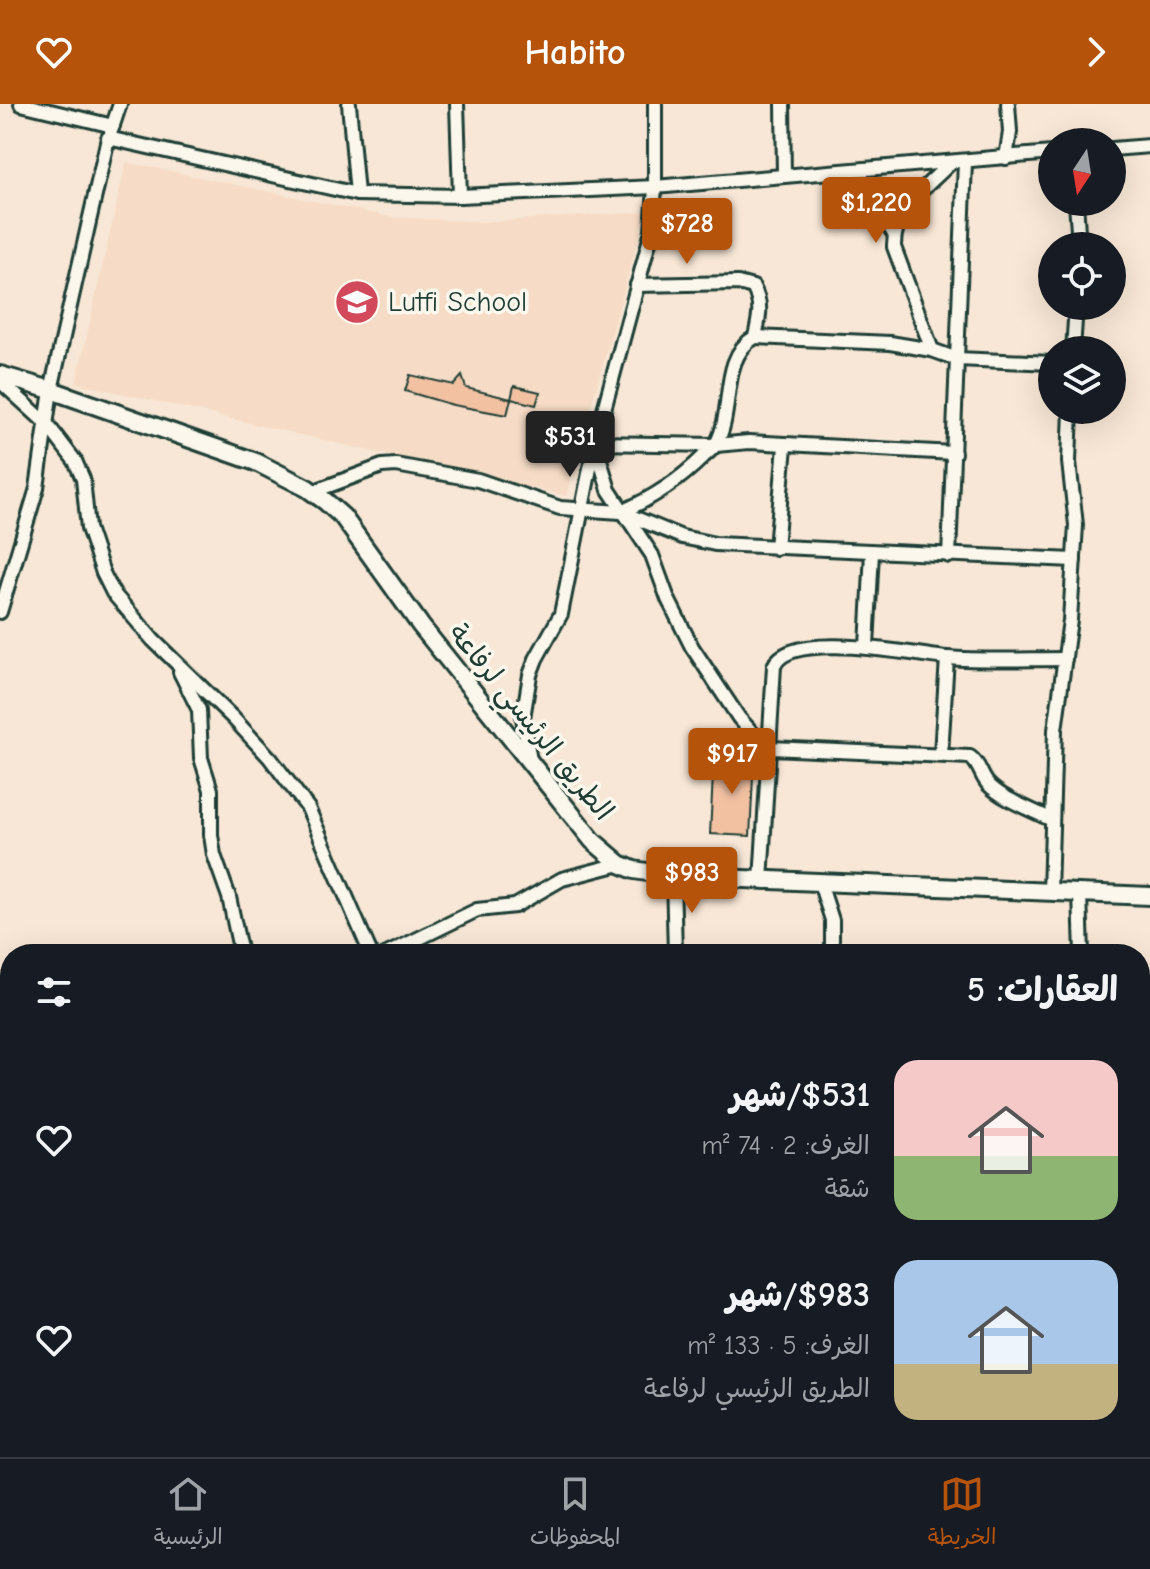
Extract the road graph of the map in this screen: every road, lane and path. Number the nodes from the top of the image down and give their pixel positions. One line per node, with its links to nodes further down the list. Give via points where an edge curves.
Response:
1 (21, 104): 8 (street)
2 (120, 104): 8 (street)
3 (349, 104): 18 (street)
4 (457, 104): 19 (street)
5 (655, 104): 17 (street)
6 (783, 104): 16 (street)
7 (1008, 104): 12 (street)
8 (110, 132): 18 (street); 27 (street)
9 (1150, 146): 10 (street)
10 (1126, 148)
11 (1038, 156): 12 (street)
12 (1006, 158): 13 (street)
13 (965, 162): 14 (street); 24 (street)
14 (950, 163): 15 (street); 20 (street, via 907,206)
15 (839, 173): 16 (street); 20 (street, via 877,208)
16 (784, 175): 17 (street)
17 (655, 187): 19 (street); 21 (street, via 652,231)
18 (357, 194): 19 (street)
19 (460, 196)
20 (894, 234): 23 (street, via 894,247)
21 (637, 285): 22 (street, via 753,287 760,314); 30 (street)
22 (755, 337): 23 (street); 31 (street, via 741,345 734,362)
23 (932, 350): 24 (street)
24 (957, 359): 25 (street); 33 (street)
25 (1038, 362)
26 (0, 378): 27 (street, الطريق الرئيسي لرفاعة); 28 (street)
27 (51, 390): 28 (street); 34 (street, الطريق الرئيسي لرفاعة, via 256,462)
28 (46, 423): 41 (street, via 37,488); 45 (street, via 83,479 88,528 113,593)
29 (1070, 424): 40 (street)
30 (595, 443): 31 (street); 35 (street); 36 (street, via 603,476)
31 (716, 445): 32 (street); 36 (street, via 675,484)
32 (785, 446): 33 (street); 37 (street)
33 (954, 453): 39 (street)
34 (312, 492): 35 (street, via 396,465 478,480 552,506); 48 (street, الطريق الرئيسي لرفاعة, via 343,517)
35 (584, 509): 36 (street); 48 (street, via 561,614 530,675 523,718)
36 (621, 512): 37 (street, via 682,537); 46 (street, via 652,555 692,647 739,718)
37 (776, 548): 38 (street)
38 (872, 552): 39 (street); 42 (street)
39 (949, 556): 40 (street)
40 (1074, 560): 44 (street)
41 (0, 612)
42 (867, 646): 43 (street); 46 (street, via 803,650 776,659)
43 (947, 658): 44 (street); 47 (street)
44 (1065, 659): 49 (street, via 1056,717)
45 (176, 662): 58 (street, via 199,710 214,855); 59 (street, via 270,758 308,808)
46 (771, 748): 47 (street); 52 (street)
47 (941, 754): 49 (street, via 970,757 993,788)
48 (531, 766): 50 (street, الطريق الرئيسي لرفاعة, via 593,841)
49 (1052, 820): 54 (street)
50 (620, 864): 51 (street, الطريق الرئيسي لرفاعة); 57 (street, via 562,879 515,906 477,910)
51 (673, 876): 52 (street, الطريق الرئيسي لرفاعة); 62 (street)
52 (761, 881): 53 (street, الطريق الرئيسي لرفاعة)
53 (820, 883): 54 (street, الطريق الرئيسي لرفاعة); 63 (street, via 832,920)
54 (1050, 893): 55 (street, الطريق الرئيسي لرفاعة)
55 (1080, 894): 56 (street, الطريق الرئيسي لرفاعة); 64 (street)
56 (1150, 896)
57 (417, 940): 60 (street); 61 (street)
58 (239, 944)
59 (367, 944)
60 (408, 944)
61 (415, 944)
62 (675, 944)
63 (832, 944)
64 (1082, 944)

